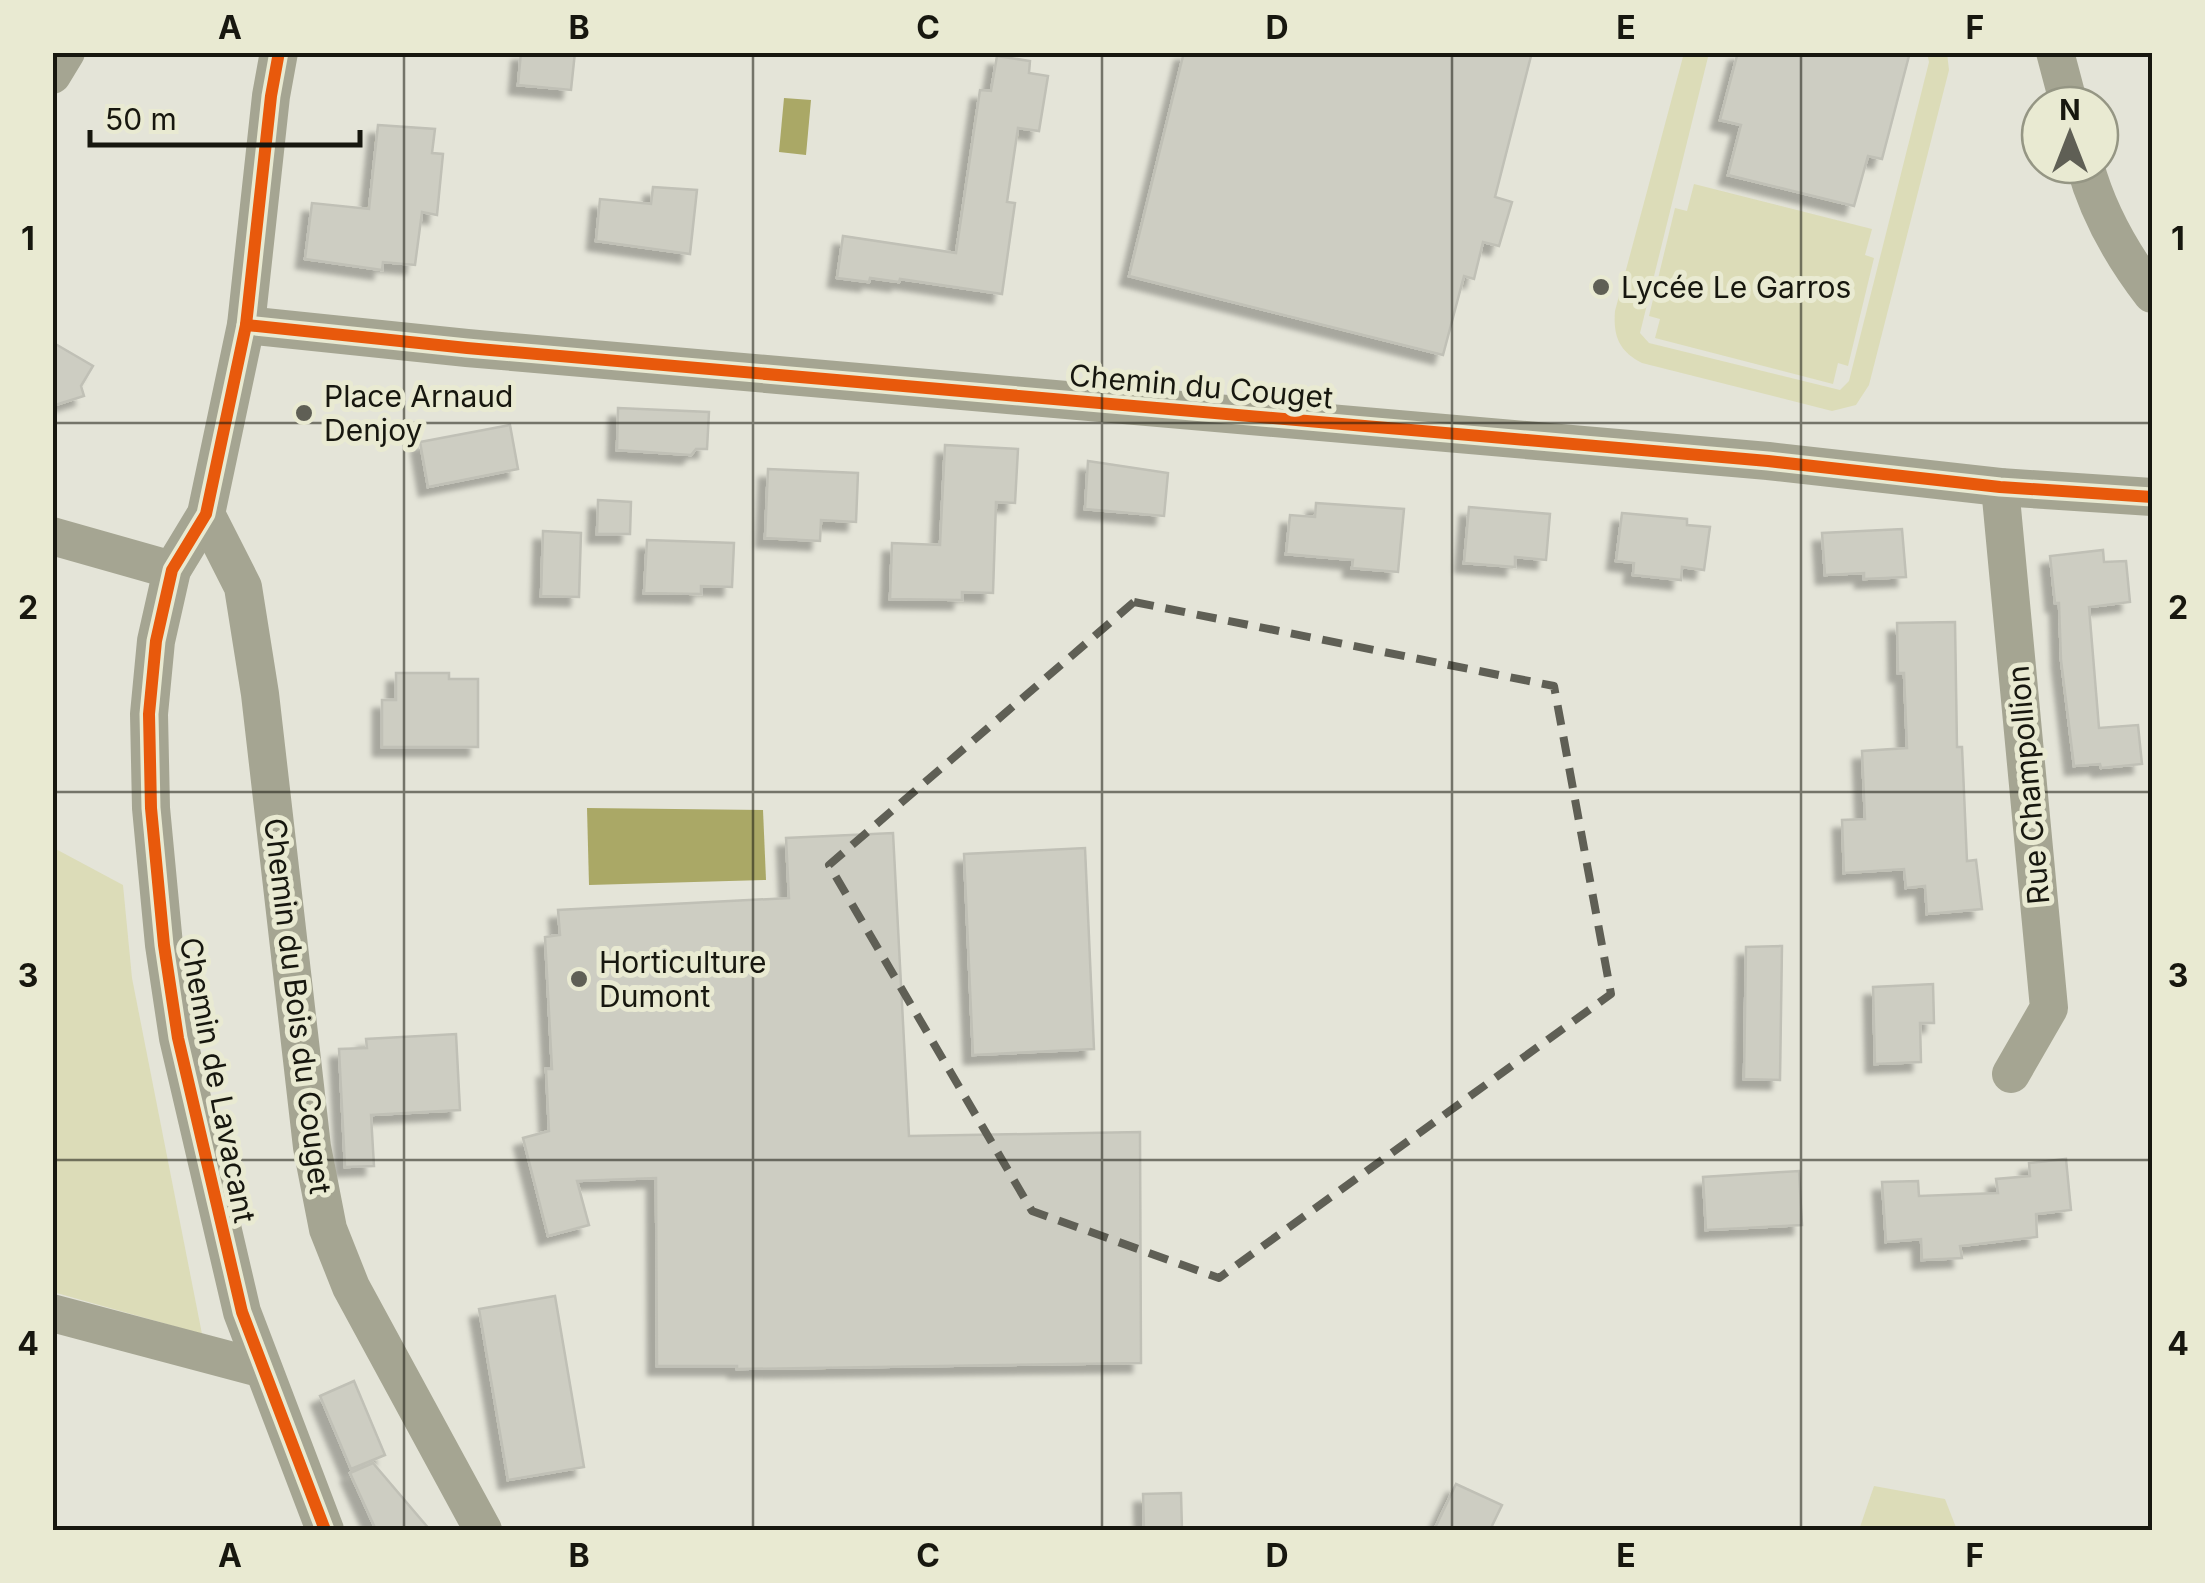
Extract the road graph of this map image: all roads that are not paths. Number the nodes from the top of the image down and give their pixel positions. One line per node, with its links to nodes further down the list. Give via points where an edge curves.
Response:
1 (66, 52): 4 (street)
2 (280, 52): 8 (street)
3 (2055, 52): 5 (street)
4 (52, 75)
5 (2064, 85)
6 (2091, 185): 7 (street, via 2123,255)
7 (2152, 294)
8 (246, 325): 9 (street, Chemin du Couget); 11 (street)
9 (2000, 486): 10 (street, Chemin du Couget); 14 (street, Rue Champollion, via 2049,1008)
10 (2152, 496)
11 (206, 514): 13 (street, Chemin de Lavacant); 18 (street, Chemin du Bois du Couget, via 244,587 312,1147 328,1230 351,1287)
12 (52, 536): 13 (street)
13 (172, 570): 16 (street, Chemin de Lavacant, via 149,714 150,808 164,944 195,1111 242,1312)
14 (2010, 1074)
15 (52, 1313): 16 (street)
16 (263, 1369): 17 (street, Chemin de Lavacant)
17 (325, 1530)
18 (484, 1530)

